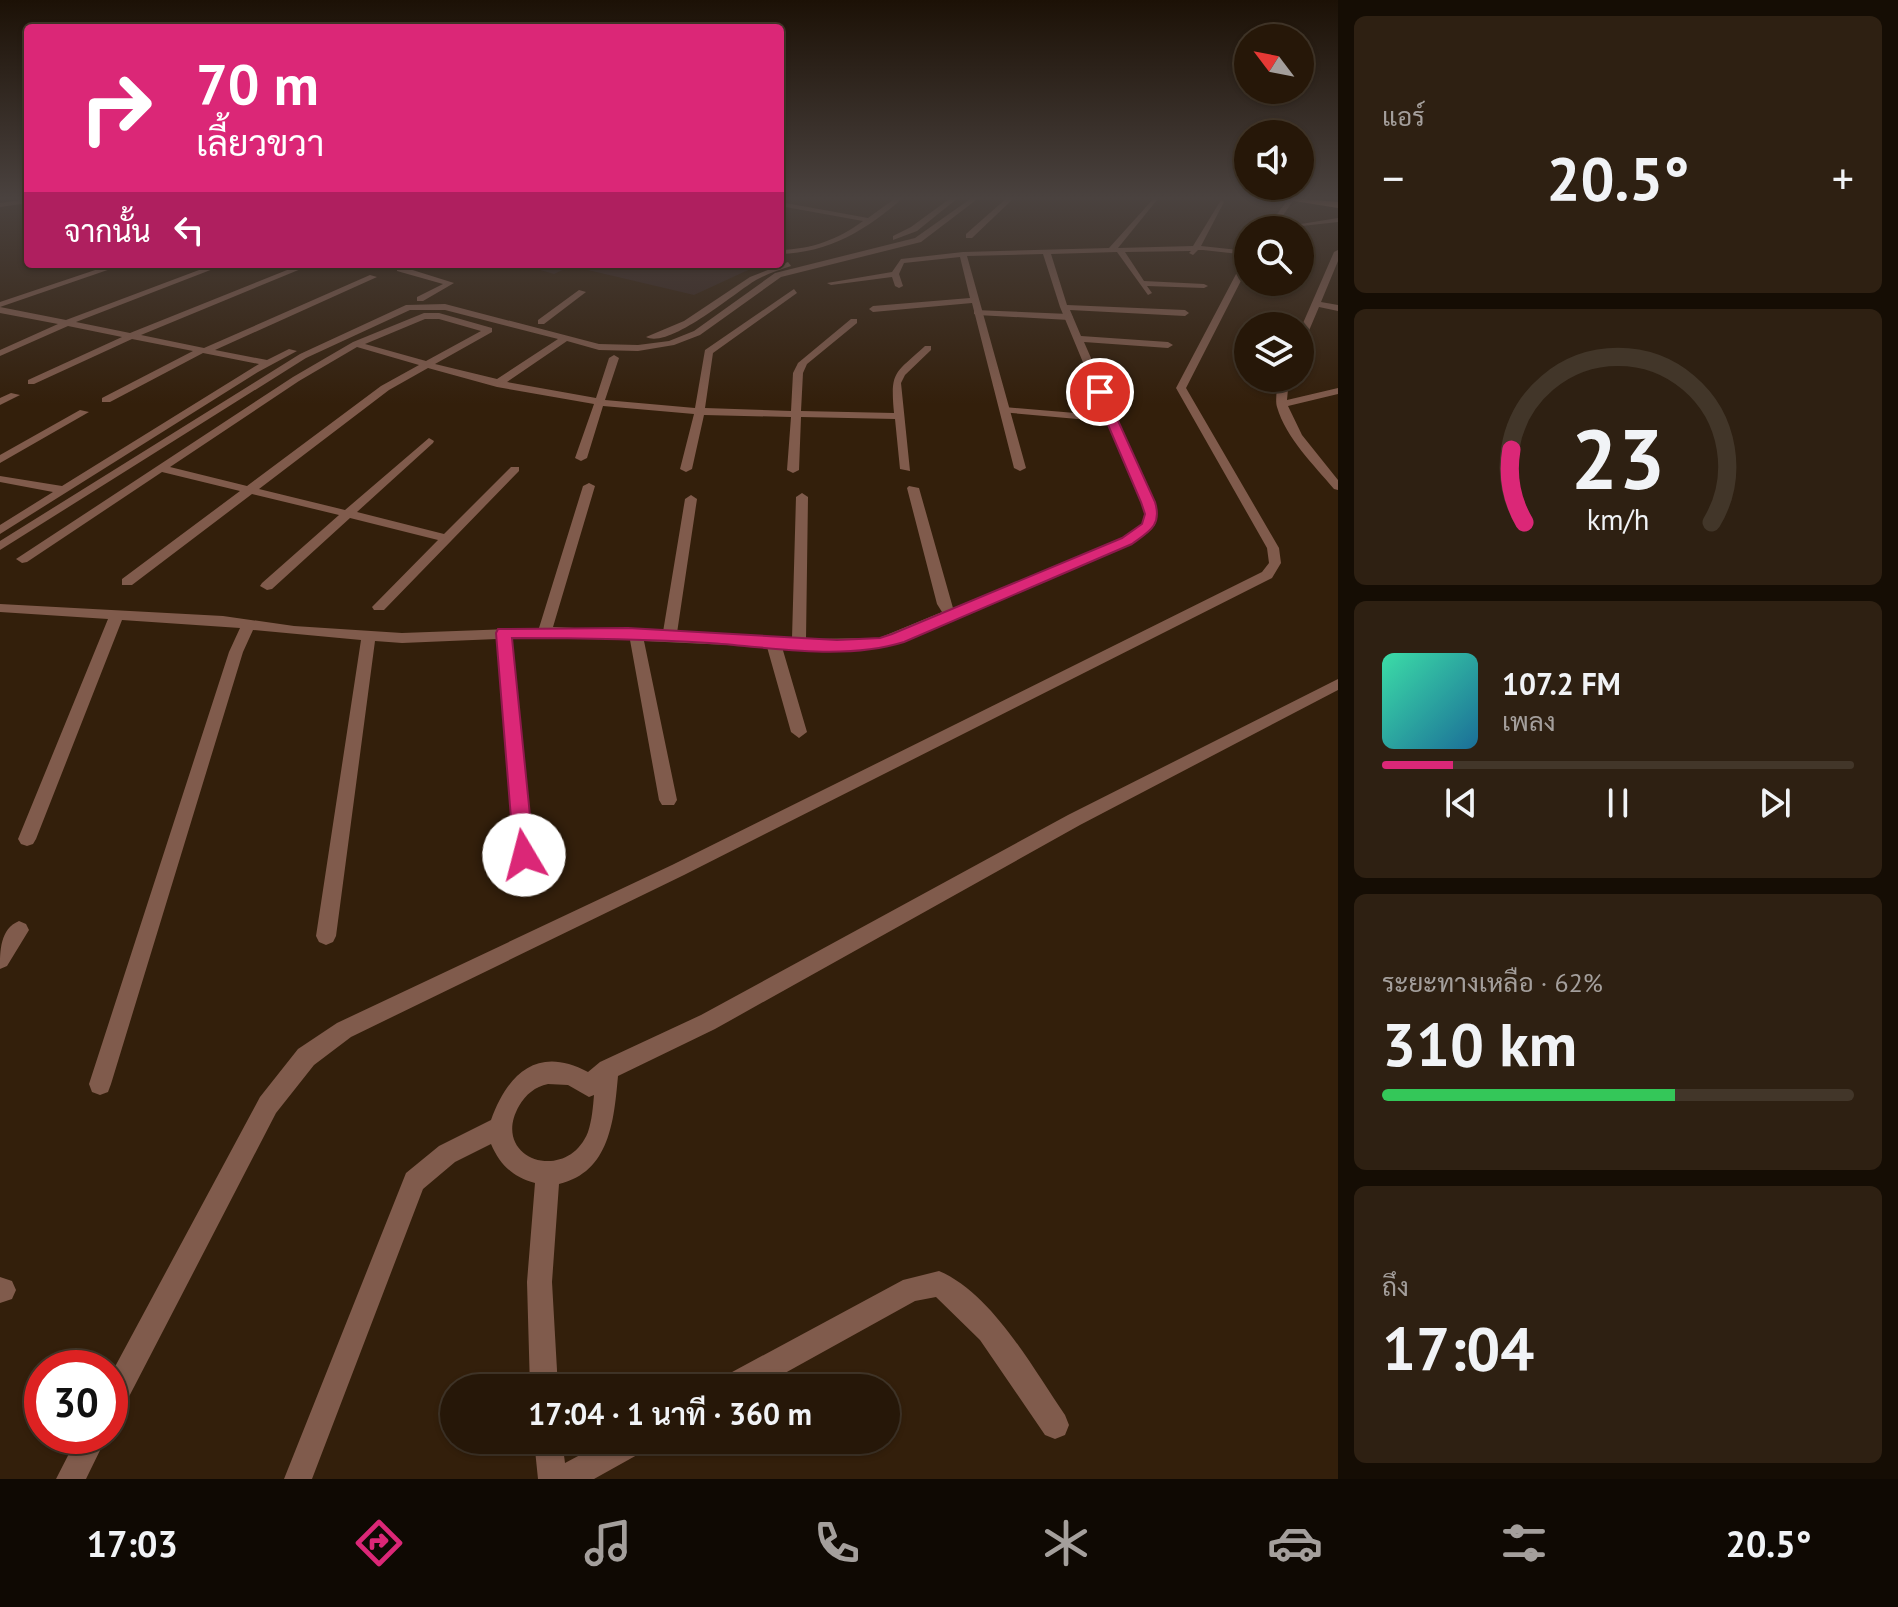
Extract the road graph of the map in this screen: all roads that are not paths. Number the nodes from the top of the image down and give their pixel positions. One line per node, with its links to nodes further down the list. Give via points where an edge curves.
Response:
1 (814, 266): 36 (street, via 778,275 685,339 624,348)
2 (899, 266): 12 (street)
3 (966, 266): 23 (street)
4 (1051, 266): 29 (street)
5 (1128, 266): 15 (street)
6 (1332, 266): 24 (street)
7 (104, 268): 27 (street)
8 (211, 268): 34 (street)
9 (299, 268): 35 (street)
10 (769, 268): 33 (street, via 665,334 605,338)
11 (400, 269): 22 (street, via 450,283)
12 (895, 274): 14 (street); 17 (street)
13 (373, 277): 41 (street)
14 (831, 283)
15 (1142, 283): 18 (street); 21 (street)
16 (1234, 284): 111 (street, via 1181,388 1273,548 1275,563 1267,575 692,863 344,1030 306,1057 268,1105)
17 (899, 286)
18 (1204, 286)
19 (794, 291): 56 (street, via 708,352)
20 (582, 292): 33 (street)
21 (1149, 294)
22 (420, 299): 33 (street, via 462,301); 44 (street, via 390,305)
23 (974, 300): 26 (street); 28 (street)
24 (1316, 304): 25 (street); 30 (street)
25 (1338, 308)
26 (873, 309)
27 (1, 310): 34 (street)
28 (977, 312): 29 (street); 55 (street)
29 (1066, 312): 31 (street); 37 (street)
30 (1312, 312)
31 (1185, 313)
32 (854, 321): 58 (street, via 803,363)
33 (541, 322)
34 (65, 323): 35 (street); 42 (street)
35 (131, 336): 41 (street); 46 (street)
36 (564, 339): 47 (street); 83 (street, via 445,307 399,311 292,362)
37 (1078, 339): 39 (street); 60 (street)
38 (356, 344): 45 (street); 45 (street, via 424,316 489,330); 66 (street)
39 (1168, 345)
40 (928, 348): 59 (street, via 896,383)
41 (203, 351): 44 (street); 51 (street)
42 (0, 353)
43 (614, 358): 53 (street)
44 (268, 363): 76 (street)
45 (426, 365): 47 (street); 77 (street, via 374,396)
46 (31, 382)
47 (497, 384): 53 (street)
48 (1338, 391): 54 (street)
49 (1280, 392): 54 (street)
50 (15, 395): 52 (street)
51 (106, 400)
52 (0, 402)
53 (600, 402): 56 (street); 62 (street)
54 (1280, 405): 65 (street)
55 (1004, 410): 60 (street); 67 (street)
56 (700, 411): 58 (street); 69 (street)
57 (84, 412): 63 (street)
58 (796, 413): 59 (street); 71 (street)
59 (898, 416): 70 (street)
60 (1111, 419): 90 (street, via 1148,502 1149,526 1127,541)
61 (429, 441): 80 (street)
62 (581, 458)
63 (0, 460)
64 (1338, 465): 65 (street)
65 (1322, 467): 74 (street)
66 (160, 468): 77 (street); 84 (street)
67 (1020, 468)
68 (515, 469): 82 (street)
69 (686, 469)
70 (906, 469)
71 (793, 470)
72 (0, 479): 76 (street)
73 (589, 486): 92 (street)
74 (1338, 487)
75 (913, 488): 90 (street)
76 (63, 490): 81 (street)
77 (249, 490): 80 (street); 85 (street)
78 (802, 497): 98 (street)
79 (691, 499): 96 (street)
80 (346, 513): 82 (street); 86 (street)
81 (0, 530)
82 (447, 538): 87 (street)
83 (0, 546)
84 (22, 559)
85 (127, 582)
86 (267, 586)
87 (379, 607)
88 (0, 608): 89 (street)
89 (117, 614): 91 (street); 102 (street)
90 (951, 615): 98 (street, via 881,643)
91 (248, 625): 95 (street); 108 (street)
92 (545, 632): 93 (street); 94 (street)
93 (504, 633): 95 (street); 103 (street)
94 (636, 634): 96 (street); 101 (street)
95 (369, 636): 105 (street)
96 (669, 636): 97 (street)
97 (773, 642): 98 (street); 100 (street)
98 (799, 643)
99 (1338, 684): 107 (street, via 1074,820 708,1022)
100 (799, 732)
101 (668, 800)
102 (27, 839)
103 (524, 855)
104 (19, 930): 106 (street)
105 (326, 936)
106 (0, 960)
107 (608, 1070): 109 (street, via 589,1086 560,1071 527,1080 505,1109); 110 (street, via 597,1140 585,1158)
108 (100, 1084)
109 (501, 1127): 110 (street, via 509,1156 533,1173); 119 (street, via 447,1154 414,1181)
110 (548, 1176): 112 (street, via 538,1254)
111 (128, 1370)
112 (543, 1374)
113 (757, 1374): 114 (street, via 912,1289 939,1284 963,1300 998,1342)
114 (1055, 1425)
115 (83, 1454): 118 (street)
116 (549, 1454): 120 (street)
117 (611, 1454): 121 (street)
118 (70, 1479)
119 (298, 1479)
120 (552, 1479)
121 (565, 1479)

